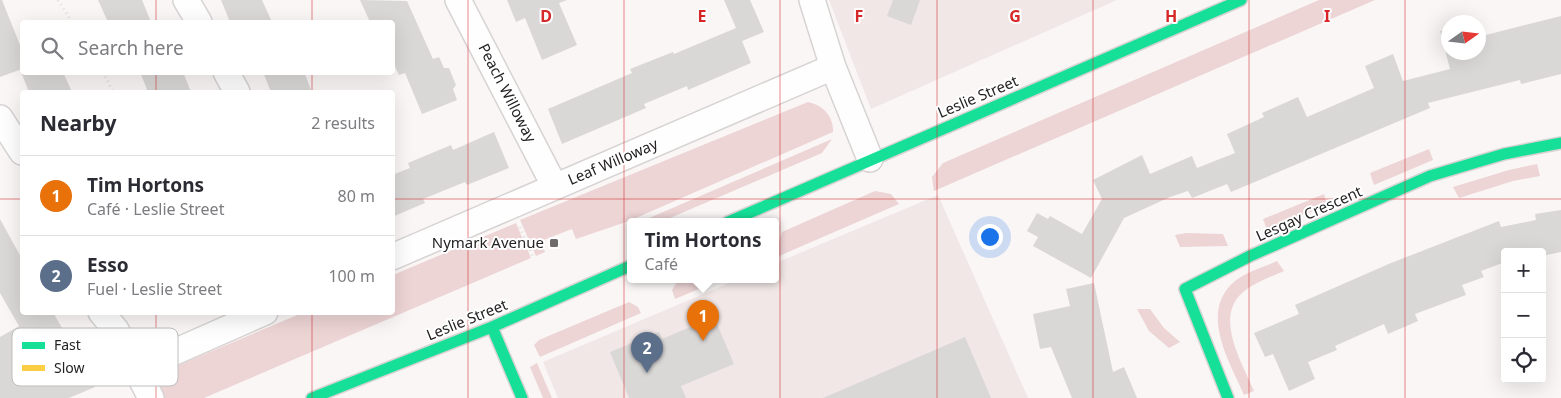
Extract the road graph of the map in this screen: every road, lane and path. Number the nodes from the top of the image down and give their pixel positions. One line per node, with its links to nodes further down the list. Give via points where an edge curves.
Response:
1 (58, 0): 6 (path)
2 (186, 0): 7 (street)
3 (458, 0): 17 (street, Peach Willoway)
4 (812, 0): 8 (street)
5 (1241, 0): 16 (main road, Leslie Street)
6 (71, 20)
7 (197, 20)
8 (833, 67): 16 (street); 17 (street, Leaf Willoway)
9 (104, 75): 11 (path)
10 (228, 75): 12 (street)
11 (111, 90)
12 (236, 90)
13 (0, 118): 15 (street)
14 (1561, 142): 32 (main road, Lesgay Crescent, via 1504,154 1430,176 1250,256 1185,289)
15 (20, 149)
16 (870, 159): 19 (main road, Leslie Street)
17 (555, 187): 18 (street, Leaf Willoway)
18 (511, 206): 20 (street, Leaf Willoway); 21 (path)
19 (737, 218)
20 (395, 256)
21 (534, 259)
22 (627, 267): 25 (main road, Leslie Street)
23 (104, 315): 26 (street)
24 (257, 315): 27 (street)
25 (492, 326): 30 (main road, Leslie Street); 31 (main road)
26 (114, 328)
27 (178, 350)
28 (145, 386): 29 (street)
29 (151, 398)
30 (312, 398)
31 (522, 398)
32 (1228, 398)

